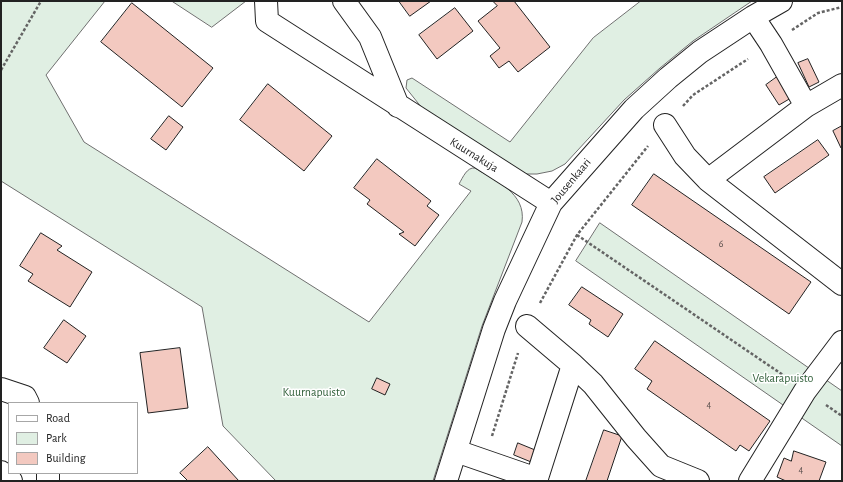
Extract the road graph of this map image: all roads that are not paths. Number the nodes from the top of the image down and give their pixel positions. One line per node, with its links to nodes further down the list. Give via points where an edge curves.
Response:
1 (266, 1): 6 (street, Kuurnakuja, via 267,21)
2 (344, 1): 6 (street, via 370,37)
3 (781, 1): 4 (street, Jousenkaari)
4 (753, 17): 7 (street); 10 (street, Jousenkaari, via 700,52 634,109)
5 (842, 85): 7 (street)
6 (398, 106): 10 (street, Kuurnakuja)
7 (806, 106): 9 (street)
8 (665, 125): 9 (street, via 685,156)
9 (708, 180): 11 (street)
10 (551, 203): 17 (street, Jousenkaari, via 494,329)
11 (842, 284)
12 (527, 326): 14 (street)
13 (842, 342): 23 (street, via 805,391)
14 (573, 365): 19 (street); 22 (street, via 593,384 662,466)
15 (1, 389): 16 (street, via 25,397)
16 (28, 402)
17 (456, 450): 19 (street); 21 (street, Jousenkaari)
18 (1, 472): 20 (street)
19 (537, 480)
20 (11, 481)
21 (446, 481)
22 (698, 481)
23 (750, 481)

